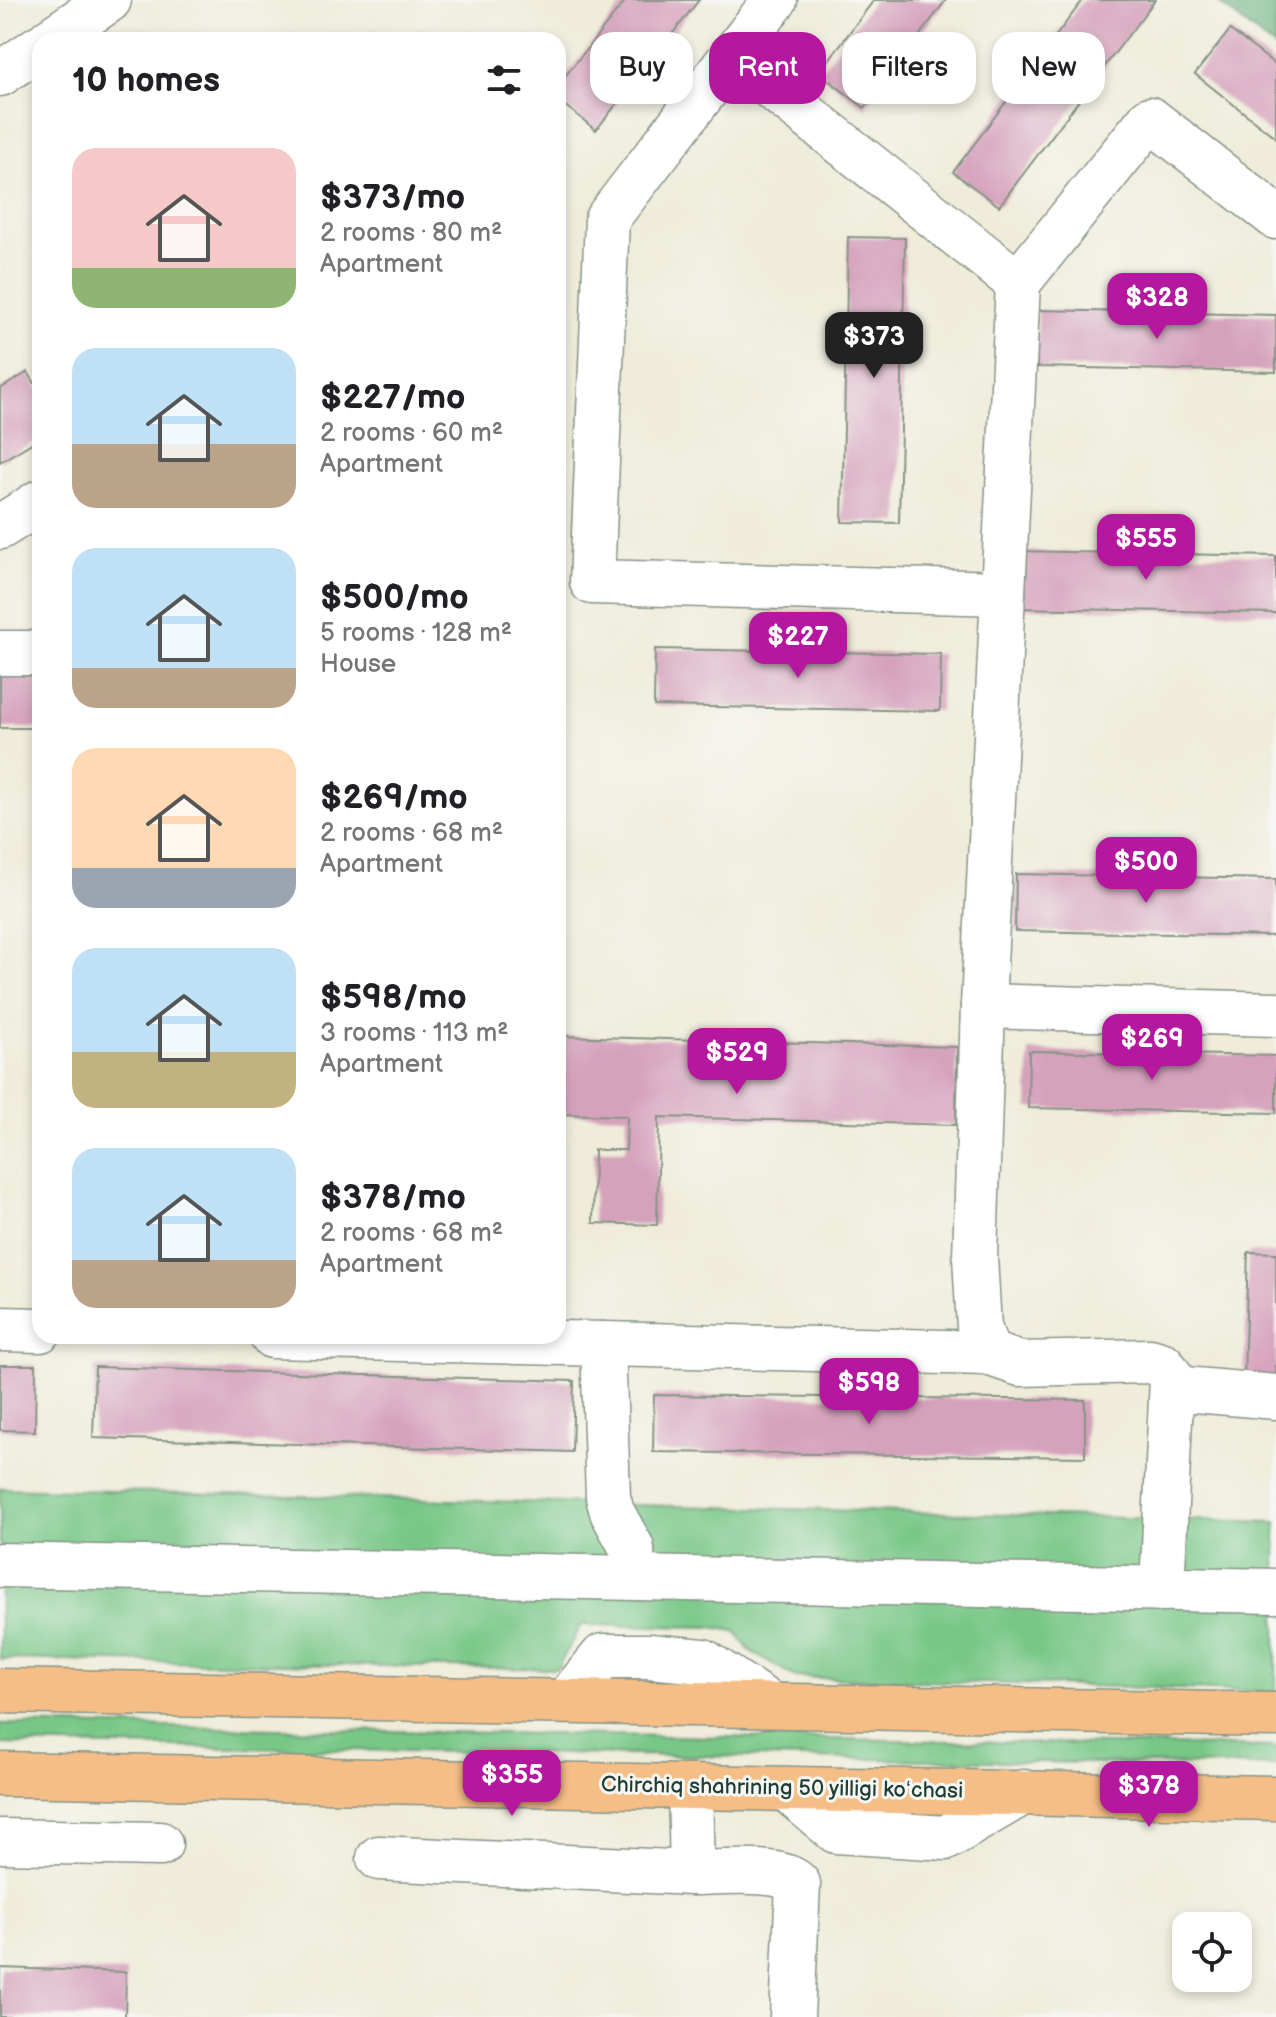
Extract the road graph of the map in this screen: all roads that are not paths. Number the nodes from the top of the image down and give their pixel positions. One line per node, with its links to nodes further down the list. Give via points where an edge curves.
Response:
1 (108, 0): 3 (street)
2 (775, 0): 4 (street)
3 (62, 32)
4 (750, 32)
5 (32, 52): 6 (street)
6 (0, 74)
7 (709, 86): 13 (street, via 607,219 592,582)
8 (792, 104): 10 (street)
9 (1276, 217): 10 (street, via 1150,119)
10 (1018, 283): 13 (street)
11 (32, 507): 12 (street)
12 (0, 527)
13 (1003, 593): 16 (street)
14 (0, 653): 15 (street)
15 (32, 653)
16 (983, 1006): 17 (street); 22 (street, via 975,1257 979,1327)
17 (1276, 1014)
18 (0, 1329): 19 (street)
19 (32, 1330)
20 (566, 1343): 21 (street)
21 (603, 1344): 22 (street); 26 (street, via 608,1497 632,1548)
22 (988, 1353): 23 (street, via 1020,1364 1150,1361 1163,1365)
23 (1172, 1388): 24 (street); 27 (street)
24 (1276, 1397)
25 (0, 1565): 26 (street)
26 (633, 1577): 27 (street)
27 (1162, 1589): 28 (street)
28 (1276, 1591)
29 (0, 1691): 30 (main road)
30 (1276, 1715)
31 (0, 1774): 32 (main road, Chirchiq shahrining 50 yilligi koʻchasi)
32 (690, 1787): 33 (main road, Chirchiq shahrining 50 yilligi koʻchasi); 37 (street)
33 (1276, 1798)
34 (0, 1841): 35 (street)
35 (160, 1844)
36 (379, 1858): 37 (street)
37 (692, 1873): 38 (street, via 781,1873 795,1879)
38 (792, 2017)

